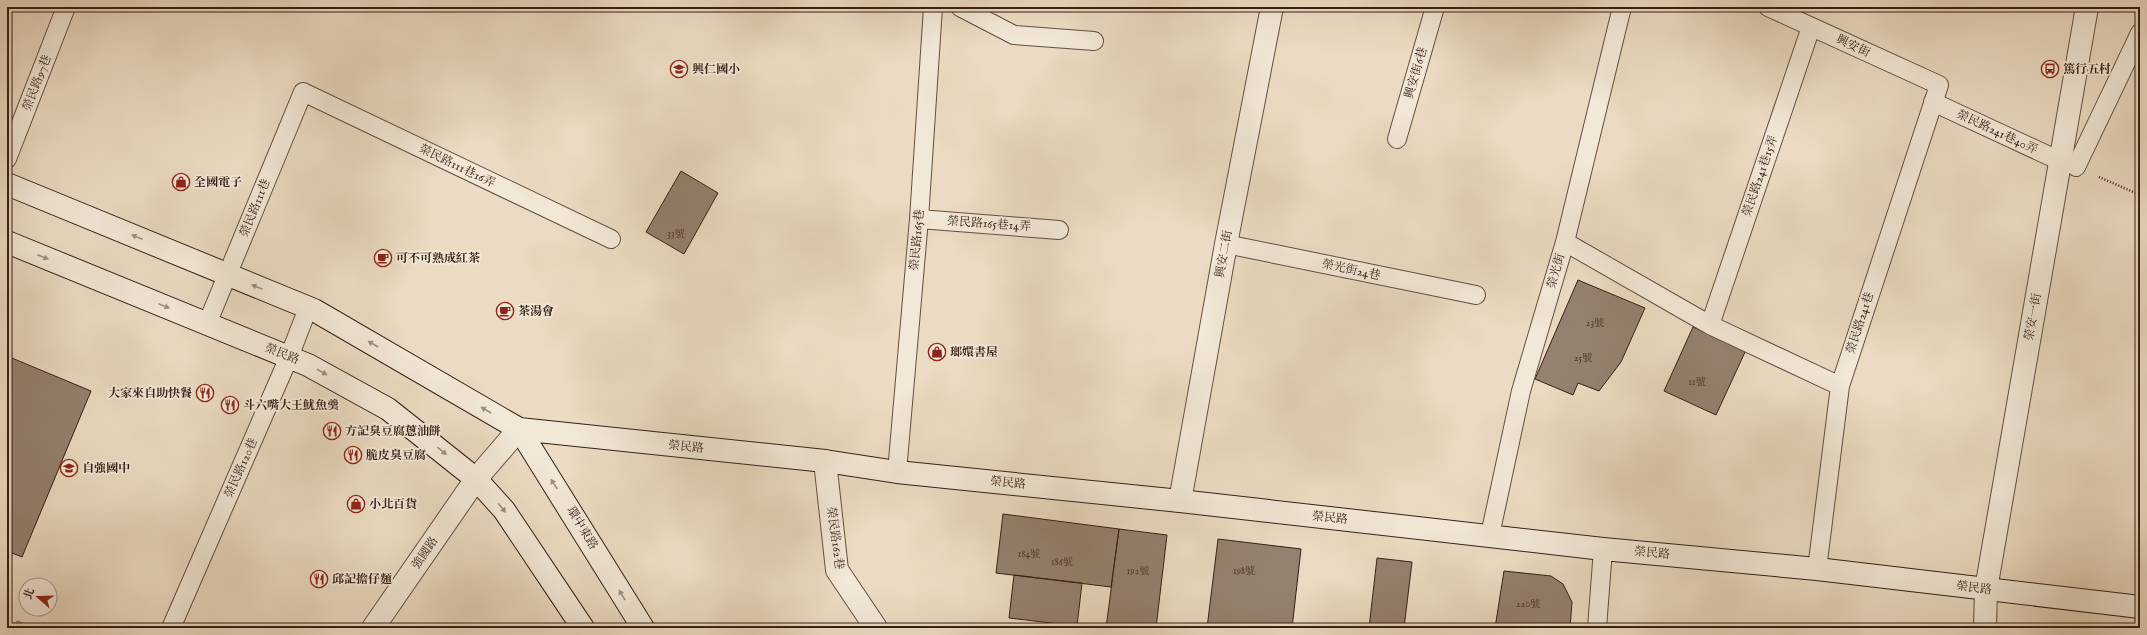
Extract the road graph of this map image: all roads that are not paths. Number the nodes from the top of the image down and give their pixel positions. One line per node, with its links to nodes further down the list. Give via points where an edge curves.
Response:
1 (66, 7): 15 (lane, 榮民路97巷)
2 (933, 7): 18 (lane, 榮民路165巷)
3 (960, 7): 11 (lane, via 1014,35)
4 (1272, 7): 23 (street, 興安二街)
5 (1435, 7): 14 (lane, 興安街6巷)
6 (1622, 7): 22 (lane, 榮光街)
7 (1768, 7): 9 (lane, 興安街)
8 (2087, 7): 16 (street, 榮安一街)
9 (1811, 27): 13 (lane, 興安街); 28 (lane, 榮民路241巷15弄)
10 (2140, 33): 16 (lane)
11 (1094, 40)
12 (303, 92): 20 (lane, 榮民路111巷16弄); 24 (lane, 榮民路111巷)
13 (1936, 94): 16 (lane, 榮民路241巷40弄); 30 (lane, 榮民路241巷)
14 (1397, 139)
15 (7, 159)
16 (2068, 164): 39 (street, 榮安一街)
17 (7, 184): 24 (street, 榮民路, one-way to 17)
18 (919, 219): 19 (lane, 榮民路165巷14弄); 33 (lane, 榮民路165巷)
19 (1059, 230)
20 (611, 239)
21 (7, 242): 27 (street, 榮民路, one-way to 27)
22 (1565, 242): 28 (lane); 36 (lane, 榮光街, via 1521,391)
23 (1226, 244): 25 (lane, 榮光街24巷); 35 (street, 興安二街)
24 (228, 275): 26 (street, 榮民路, one-way to 24); 27 (lane, 榮民路111巷)
25 (1476, 295)
26 (308, 308): 29 (lane, 榮民路120巷); 31 (street, 榮民路, one-way to 26)
27 (207, 324): 29 (street, 榮民路)
28 (1710, 325): 30 (lane)
29 (289, 357): 34 (street, 榮民路, one-way to 34, via 388,408); 41 (lane, 榮民路120巷)
30 (1840, 386): 38 (lane, 榮民路241巷)
31 (519, 429): 32 (street, 榮民路); 34 (street); 44 (street, 環中東路, one-way to 31)
32 (825, 461): 33 (street, 榮民路); 45 (street, 榮民路162巷, via 837,570)
33 (897, 472): 35 (street, 榮民路)
34 (476, 479): 42 (street, 強國路); 43 (street, one-way to 43, via 504,510)
35 (1180, 501): 36 (street, 榮民路)
36 (1490, 536): 37 (street, 榮民路)
37 (1603, 549): 38 (street, 榮民路); 46 (lane)
38 (1817, 568): 39 (street, 榮民路)
39 (1986, 589): 40 (street, 榮民路); 47 (street, 榮安一街)
40 (2140, 607)
41 (171, 628)
42 (373, 628)
43 (583, 628)
44 (643, 628)
45 (876, 628)
46 (1597, 628)
47 (1985, 628)

